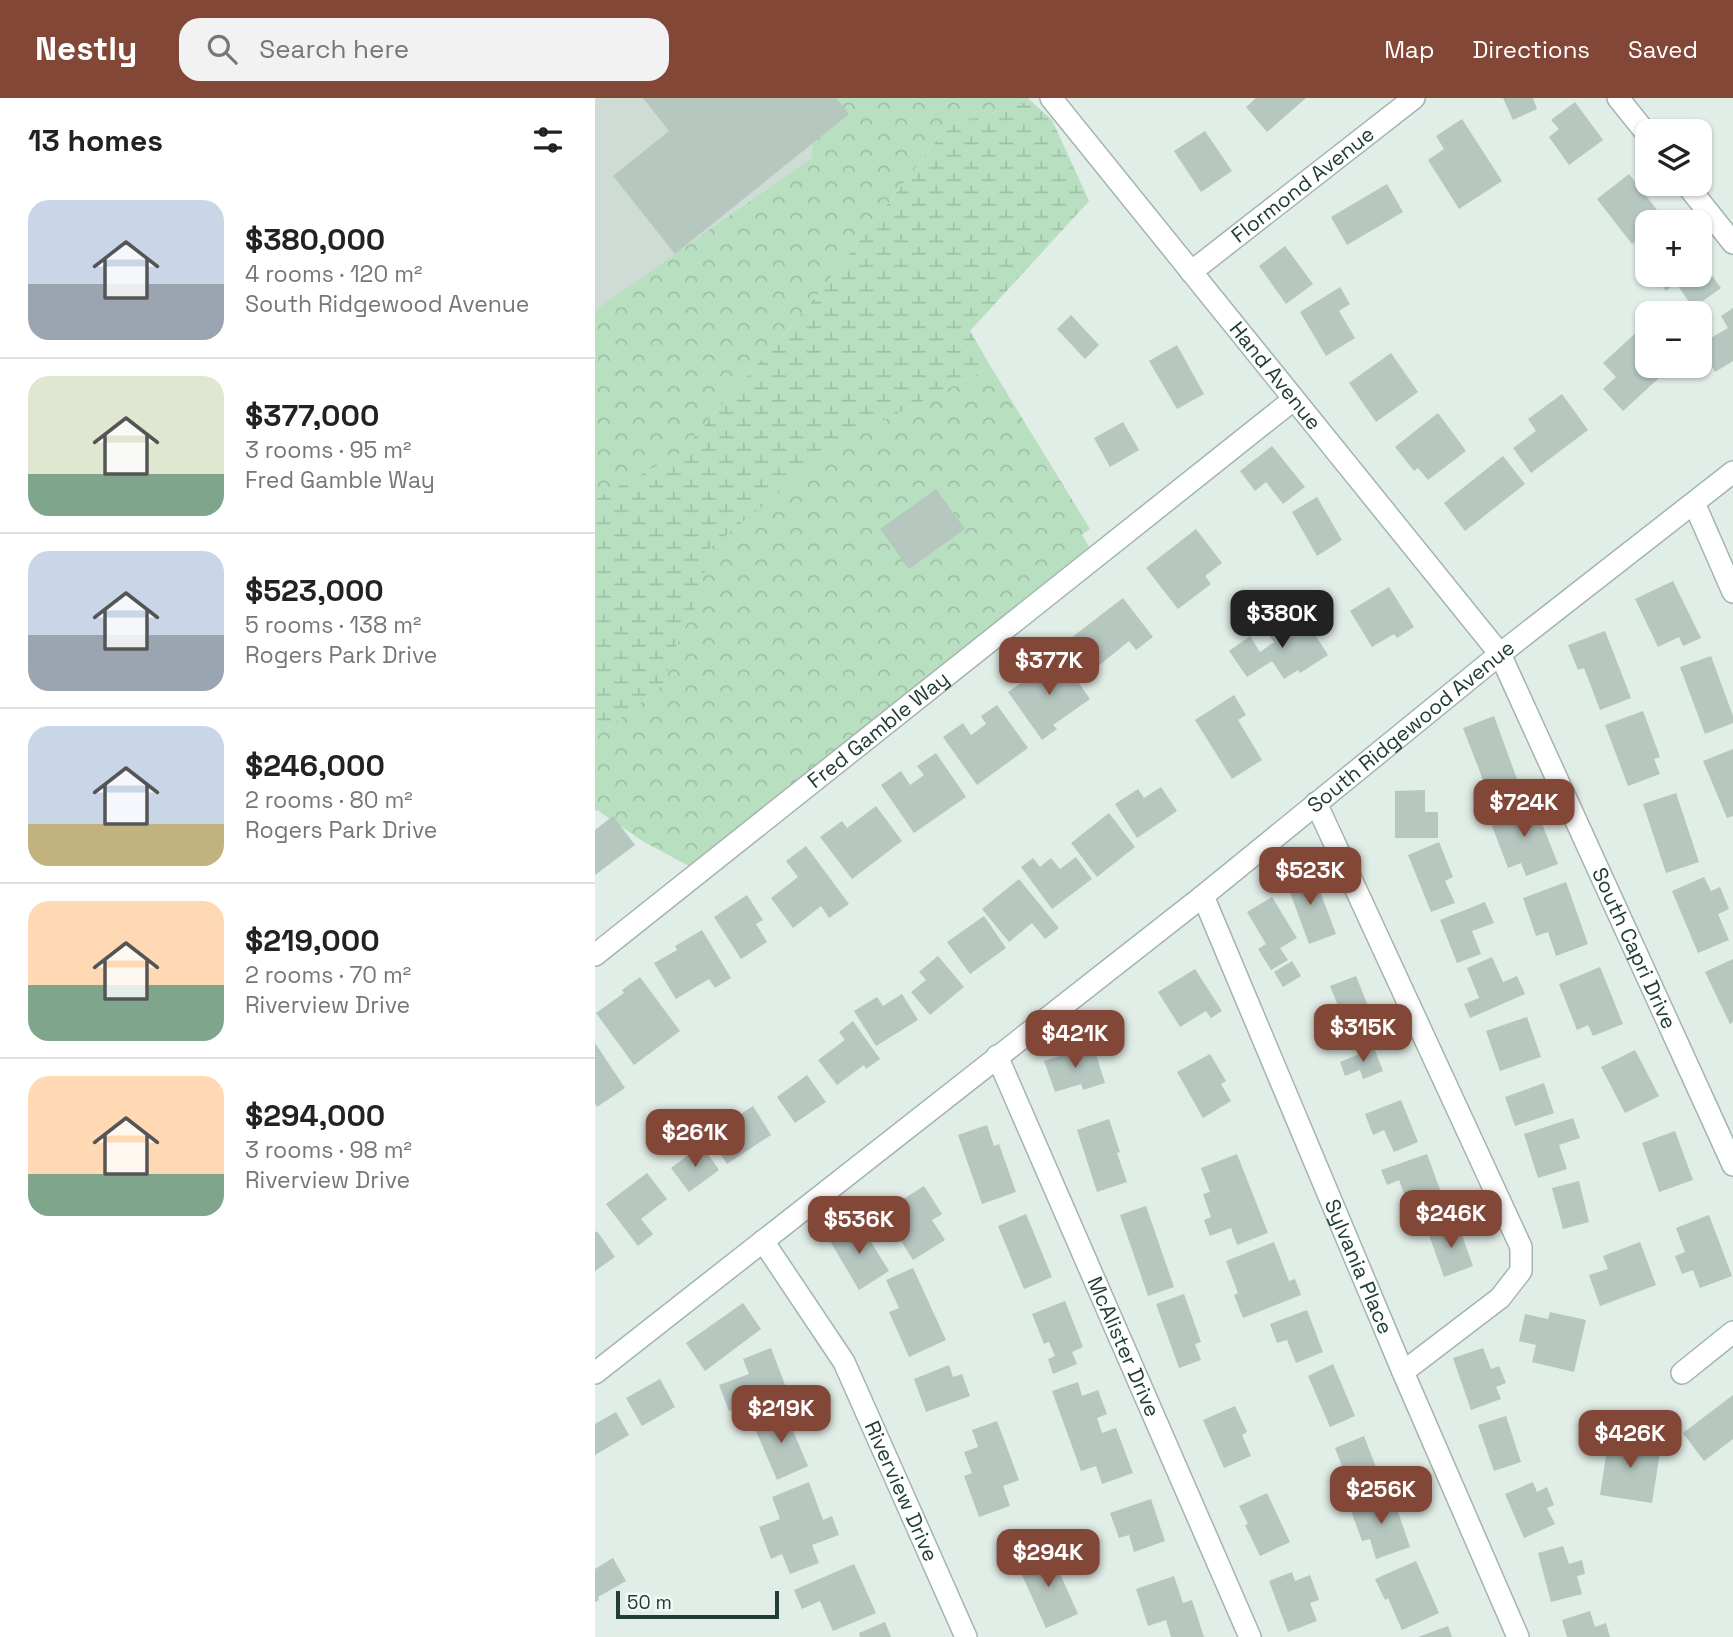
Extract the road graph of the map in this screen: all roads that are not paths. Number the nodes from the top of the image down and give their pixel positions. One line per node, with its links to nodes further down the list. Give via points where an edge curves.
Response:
1 (1051, 98): 7 (street, Hand Avenue)
2 (1414, 98): 7 (street, Flormond Avenue)
3 (1618, 98): 4 (street)
4 (1635, 119)
5 (1696, 196): 6 (street)
6 (1733, 243)
7 (1191, 272): 8 (street, Hand Avenue)
8 (1293, 400): 12 (street, Hand Avenue); 15 (street, Fred Gamble Way)
9 (1733, 472): 10 (street, South Ridgewood Avenue)
10 (1694, 503): 11 (street); 12 (street, South Ridgewood Avenue)
11 (1733, 592)
12 (1500, 654): 13 (street, South Ridgewood Avenue); 17 (street, South Capri Drive)
13 (1316, 803): 14 (street, South Ridgewood Avenue); 20 (street, via 1521,1247 1521,1271 1500,1298)
14 (1203, 896): 16 (street, South Ridgewood Avenue); 20 (street, Sylvania Place)
15 (595, 955)
16 (997, 1056): 18 (street, South Ridgewood Avenue); 24 (street, McAlister Drive)
17 (1733, 1165)
18 (763, 1241): 21 (street, South Ridgewood Avenue); 23 (street, Riverview Drive, via 844,1362)
19 (1733, 1332): 22 (street)
20 (1403, 1372): 25 (street, Sylvania Place)
21 (595, 1373)
22 (1682, 1373)
23 (965, 1637)
24 (1250, 1637)
25 (1518, 1637)

